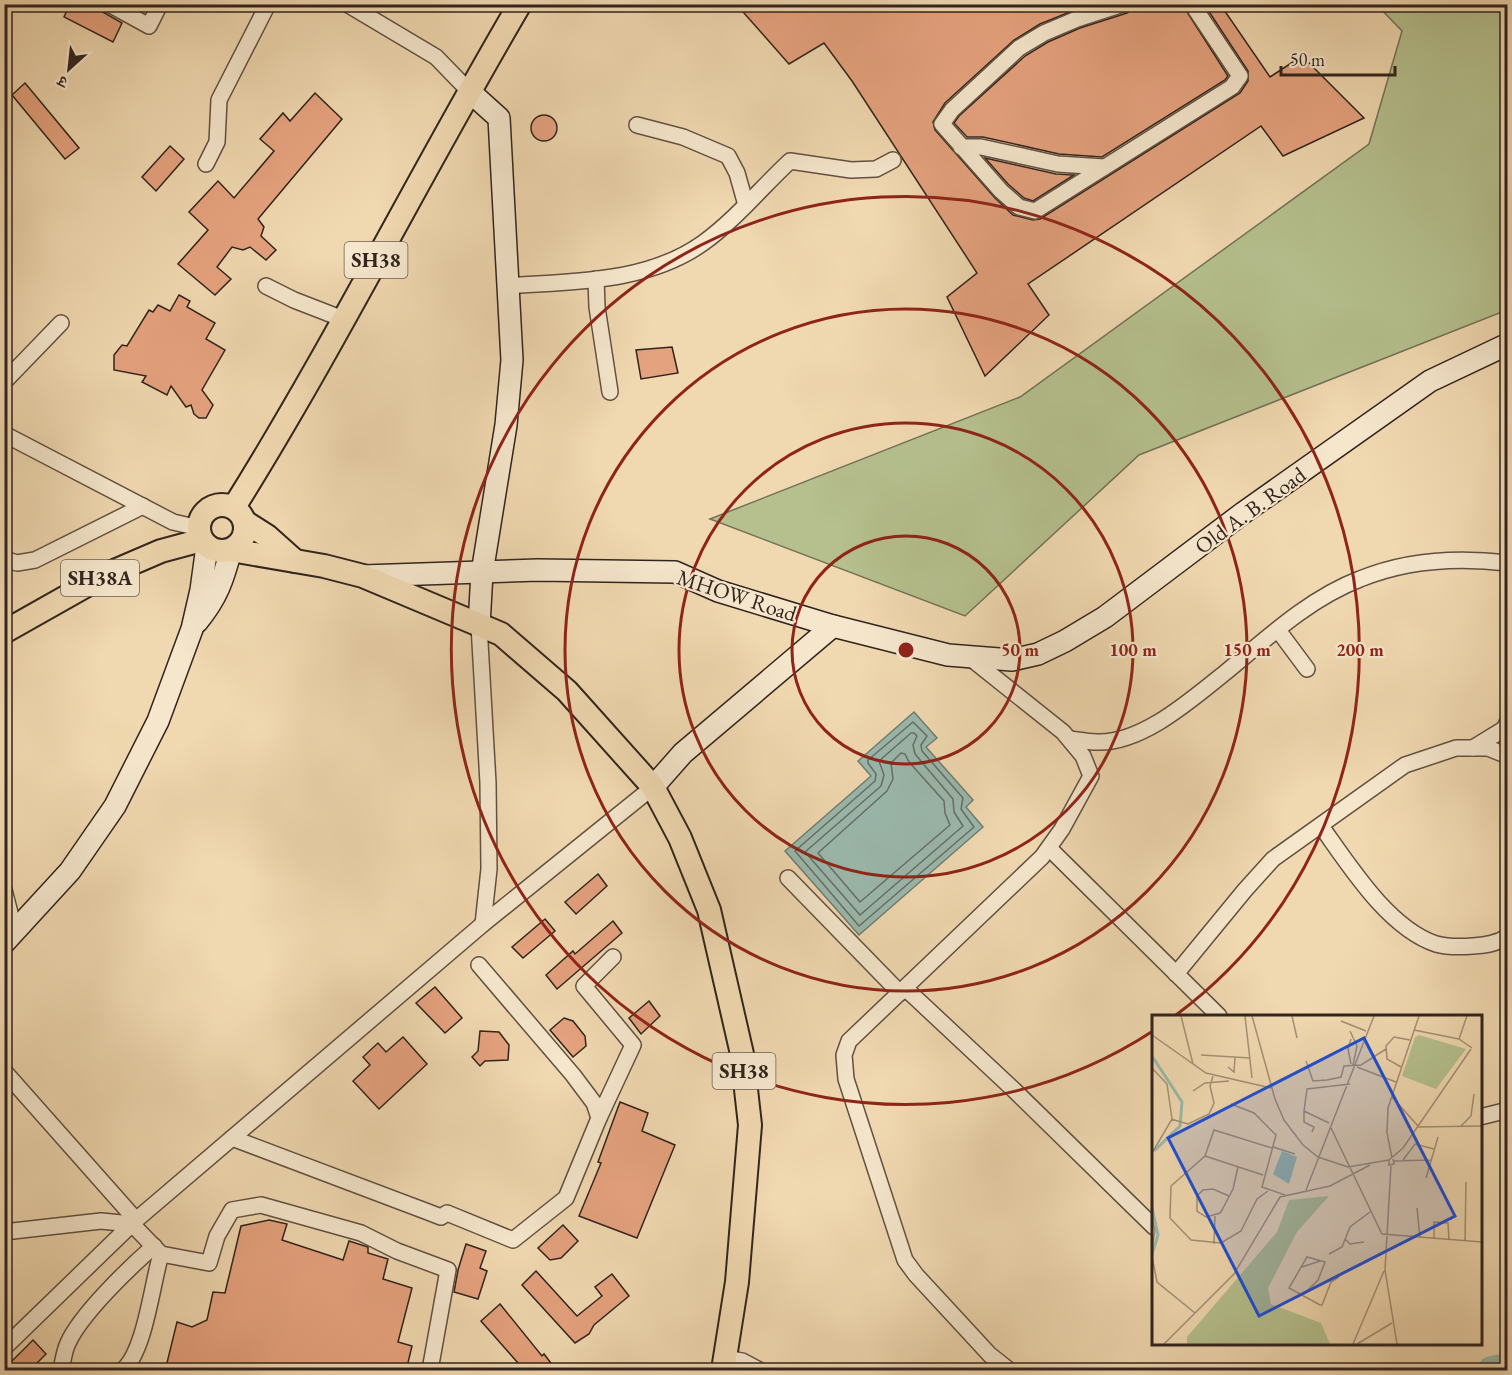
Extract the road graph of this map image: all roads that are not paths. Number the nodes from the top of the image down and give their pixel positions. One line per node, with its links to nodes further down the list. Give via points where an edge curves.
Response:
1 (109, 4): 2 (street, via 149,26)
2 (160, 4)
3 (268, 4): 12 (street, via 219,100 218,142)
4 (347, 4): 8 (street, via 436,57)
5 (520, 4): 8 (main road, SH38)
6 (1123, 4): 10 (street, via 1077,19 1019,48 942,124)
7 (1192, 4): 13 (street, via 1240,76 1232,87)
8 (469, 92): 17 (street, via 499,118); 18 (main road, SH38)
9 (637, 125): 14 (street, via 683,137 728,156)
10 (961, 147): 13 (street, via 981,147 1058,164); 13 (street, via 1019,207 1035,211)
11 (893, 160): 14 (street, via 876,169 851,170 790,161)
12 (206, 164)
13 (1104, 167)
14 (746, 205): 15 (street, via 702,243 675,259 645,270)
15 (596, 279): 17 (street); 22 (street)
16 (266, 286): 18 (street)
17 (508, 286): 31 (street, via 512,360 506,425)
18 (343, 320): 25 (main road, SH38)
19 (61, 323): 21 (street)
20 (1508, 344): 38 (street, Old A. B. Road, via 1431,381 1243,513 1106,617 1038,654 1012,660)
21 (4, 382)
22 (610, 392)
23 (4, 435): 24 (street)
24 (143, 506): 26 (street); 28 (street, via 35,560 17,563)
25 (239, 515): 26 (main road, via 218,505 210,507 200,520); 27 (main road, SH38, via 245,536); 29 (main road)
26 (203, 538): 27 (main road, SH38, via 218,551); 35 (street, via 201,590); 37 (main road, SH38A, via 105,575)
27 (231, 550): 29 (main road, SH38); 35 (street, via 223,582)
28 (4, 559)
29 (296, 562): 32 (main road, SH38)
30 (1508, 563): 36 (street, via 1460,560 1405,565 1349,584)
31 (482, 573): 32 (street, MHOW Road); 33 (street); 34 (street, MHOW Road, via 675,572 718,591)
32 (363, 576): 33 (main road, SH38)
33 (479, 625): 44 (main road, SH38, via 501,634 567,691); 49 (street, via 489,869)
34 (832, 626): 38 (street, MHOW Road, via 948,655); 44 (street, via 683,753)
35 (192, 629): 51 (street, via 158,720 115,806 70,871)
36 (1278, 630): 39 (street); 41 (street, via 1183,706 1138,733 1097,742)
37 (4, 632)
38 (978, 658): 41 (street)
39 (1307, 669)
40 (1508, 721): 42 (street, via 1504,729)
41 (1070, 739): 46 (street, via 1083,756 1090,776)
42 (1473, 748): 43 (street, via 1488,748); 45 (street, via 1456,748 1405,765)
43 (1508, 756)
44 (653, 787): 49 (street); 67 (main road, SH38, via 680,838 709,910 742,1054 750,1125 737,1282)
45 (1321, 826): 50 (street, via 1381,906 1415,933 1436,944 1462,947 1489,945); 54 (street, via 1274,860)
46 (1049, 848): 54 (street); 55 (street)
47 (788, 878): 55 (street)
48 (4, 890): 51 (street)
49 (483, 924): 61 (street)
50 (1508, 936)
51 (10, 938)
52 (614, 957): 60 (street, via 584,986 633,1045)
53 (478, 965): 60 (street, via 573,1074 594,1103)
54 (1176, 974): 56 (street)
55 (902, 990): 63 (street, via 1014,1090); 72 (street, via 849,1041 844,1055 849,1089 905,1260)
56 (1217, 1015)
57 (4, 1071): 62 (street)
58 (1508, 1110): 59 (street)
59 (1482, 1116)
60 (599, 1118): 61 (street, via 566,1198 513,1240)
61 (232, 1138): 62 (street)
62 (134, 1222): 64 (street, via 101,1221); 65 (street); 66 (street)
63 (1152, 1225)
64 (4, 1232)
65 (157, 1250): 68 (street, via 135,1263 86,1316 68,1344); 69 (street, via 150,1305 130,1364); 70 (street, via 209,1263 217,1236 232,1210 261,1205 361,1233 448,1270)
66 (4, 1348)
67 (724, 1364): 71 (street, via 742,1361)
68 (61, 1371)
69 (123, 1371)
70 (430, 1371)
71 (759, 1371)
72 (1009, 1371)

